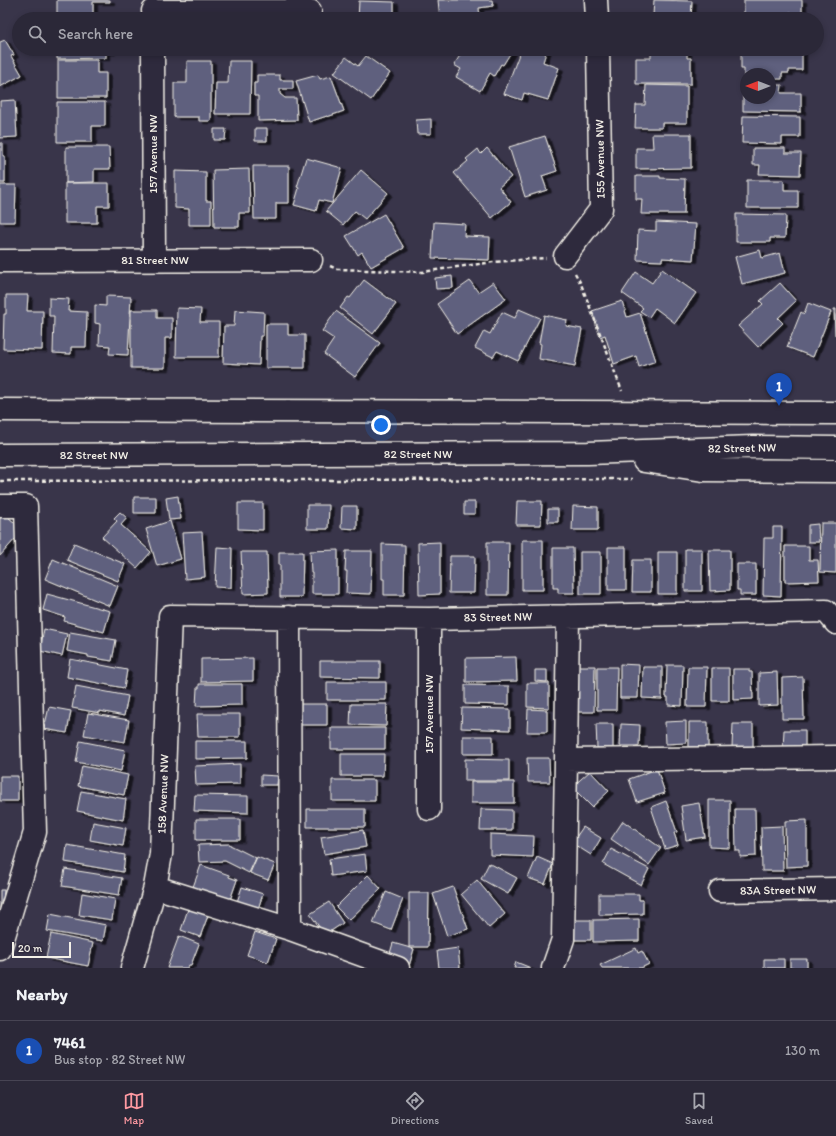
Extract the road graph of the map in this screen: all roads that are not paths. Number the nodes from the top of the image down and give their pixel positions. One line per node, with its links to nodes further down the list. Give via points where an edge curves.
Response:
1 (596, 0): 4 (street)
2 (153, 10): 3 (street)
3 (310, 11)
4 (597, 12)
5 (153, 56): 8 (street, 157 Avenue NW)
6 (598, 56): 7 (street, 155 Avenue NW, via 601,209)
7 (565, 256)
8 (154, 260): 9 (street, 81 Street NW); 10 (street, 81 Street NW)
9 (310, 260)
10 (0, 261)
11 (0, 410): 12 (street)
12 (836, 413)
13 (836, 448): 14 (street, 82 Street NW, via 753,447)
14 (588, 453): 15 (street, 82 Street NW); 16 (street, via 703,470)
15 (0, 455)
16 (836, 471)
17 (0, 506): 30 (street, via 26,506 35,832)
18 (170, 616): 20 (street, 83 Street NW); 26 (street, 158 Avenue NW, via 161,854)
19 (568, 616): 21 (street, 83 Street NW); 22 (street, 83 Street NW); 24 (street)
20 (289, 617): 22 (street, 83 Street NW); 29 (street)
21 (831, 617)
22 (429, 619): 25 (street, 157 Avenue NW)
23 (836, 757): 24 (street)
24 (566, 760): 33 (street, via 563,939)
25 (429, 809)
26 (155, 887): 29 (street); 31 (street, 158 Avenue NW)
27 (836, 889): 28 (street, 83A Street NW)
28 (720, 891)
29 (290, 929): 32 (street)
30 (0, 949)
31 (132, 968)
32 (398, 968)
33 (553, 968)

